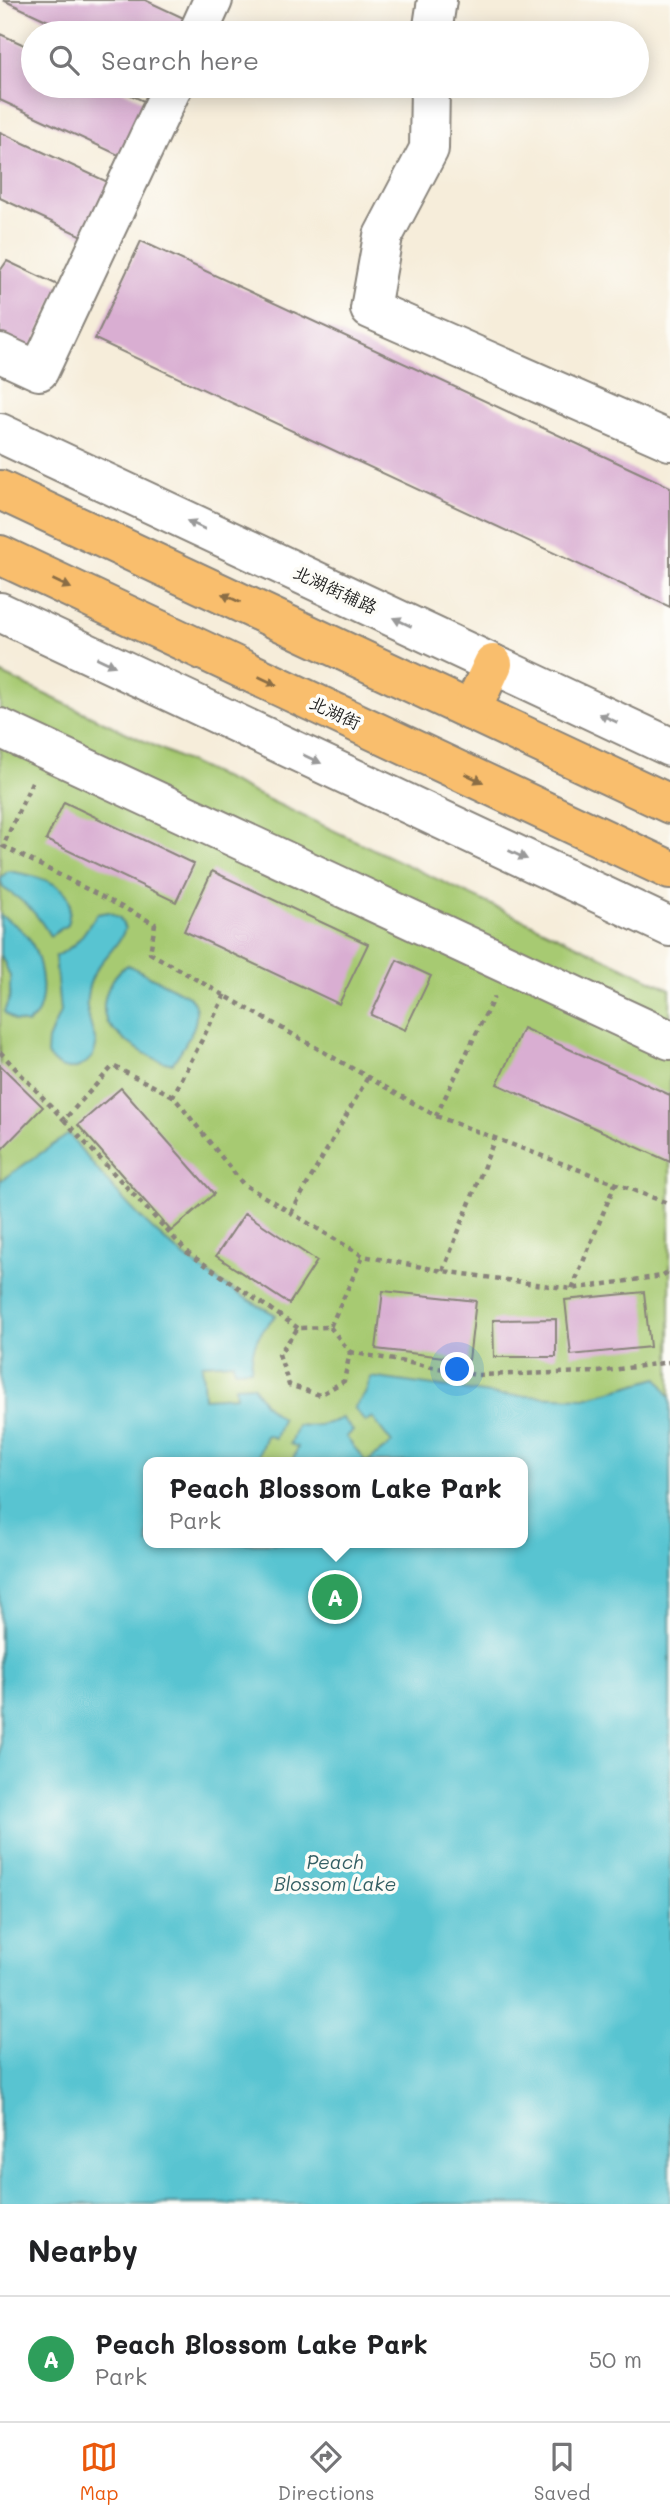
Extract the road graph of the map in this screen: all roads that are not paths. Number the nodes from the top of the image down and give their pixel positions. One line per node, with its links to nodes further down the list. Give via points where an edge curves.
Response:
1 (213, 0): 3 (street)
2 (437, 0): 4 (street)
3 (203, 21)
4 (434, 21)
5 (167, 98): 7 (street, via 38,371)
6 (430, 98): 9 (street, via 429,149 383,236 370,309)
7 (0, 353)
8 (0, 433): 13 (street, 北湖街辅路, one-way to 8)
9 (670, 441)
10 (0, 490): 14 (main road, one-way to 10)
11 (0, 555): 18 (main road, 北湖街, one-way to 18)
12 (0, 612): 19 (street, one-way to 19)
13 (493, 664): 14 (main road); 16 (street, 北湖街辅路, one-way to 13)
14 (471, 711): 17 (main road)
15 (0, 728): 20 (street)
16 (670, 747)
17 (670, 804)
18 (670, 870)
19 (670, 927)
20 (670, 1040)

